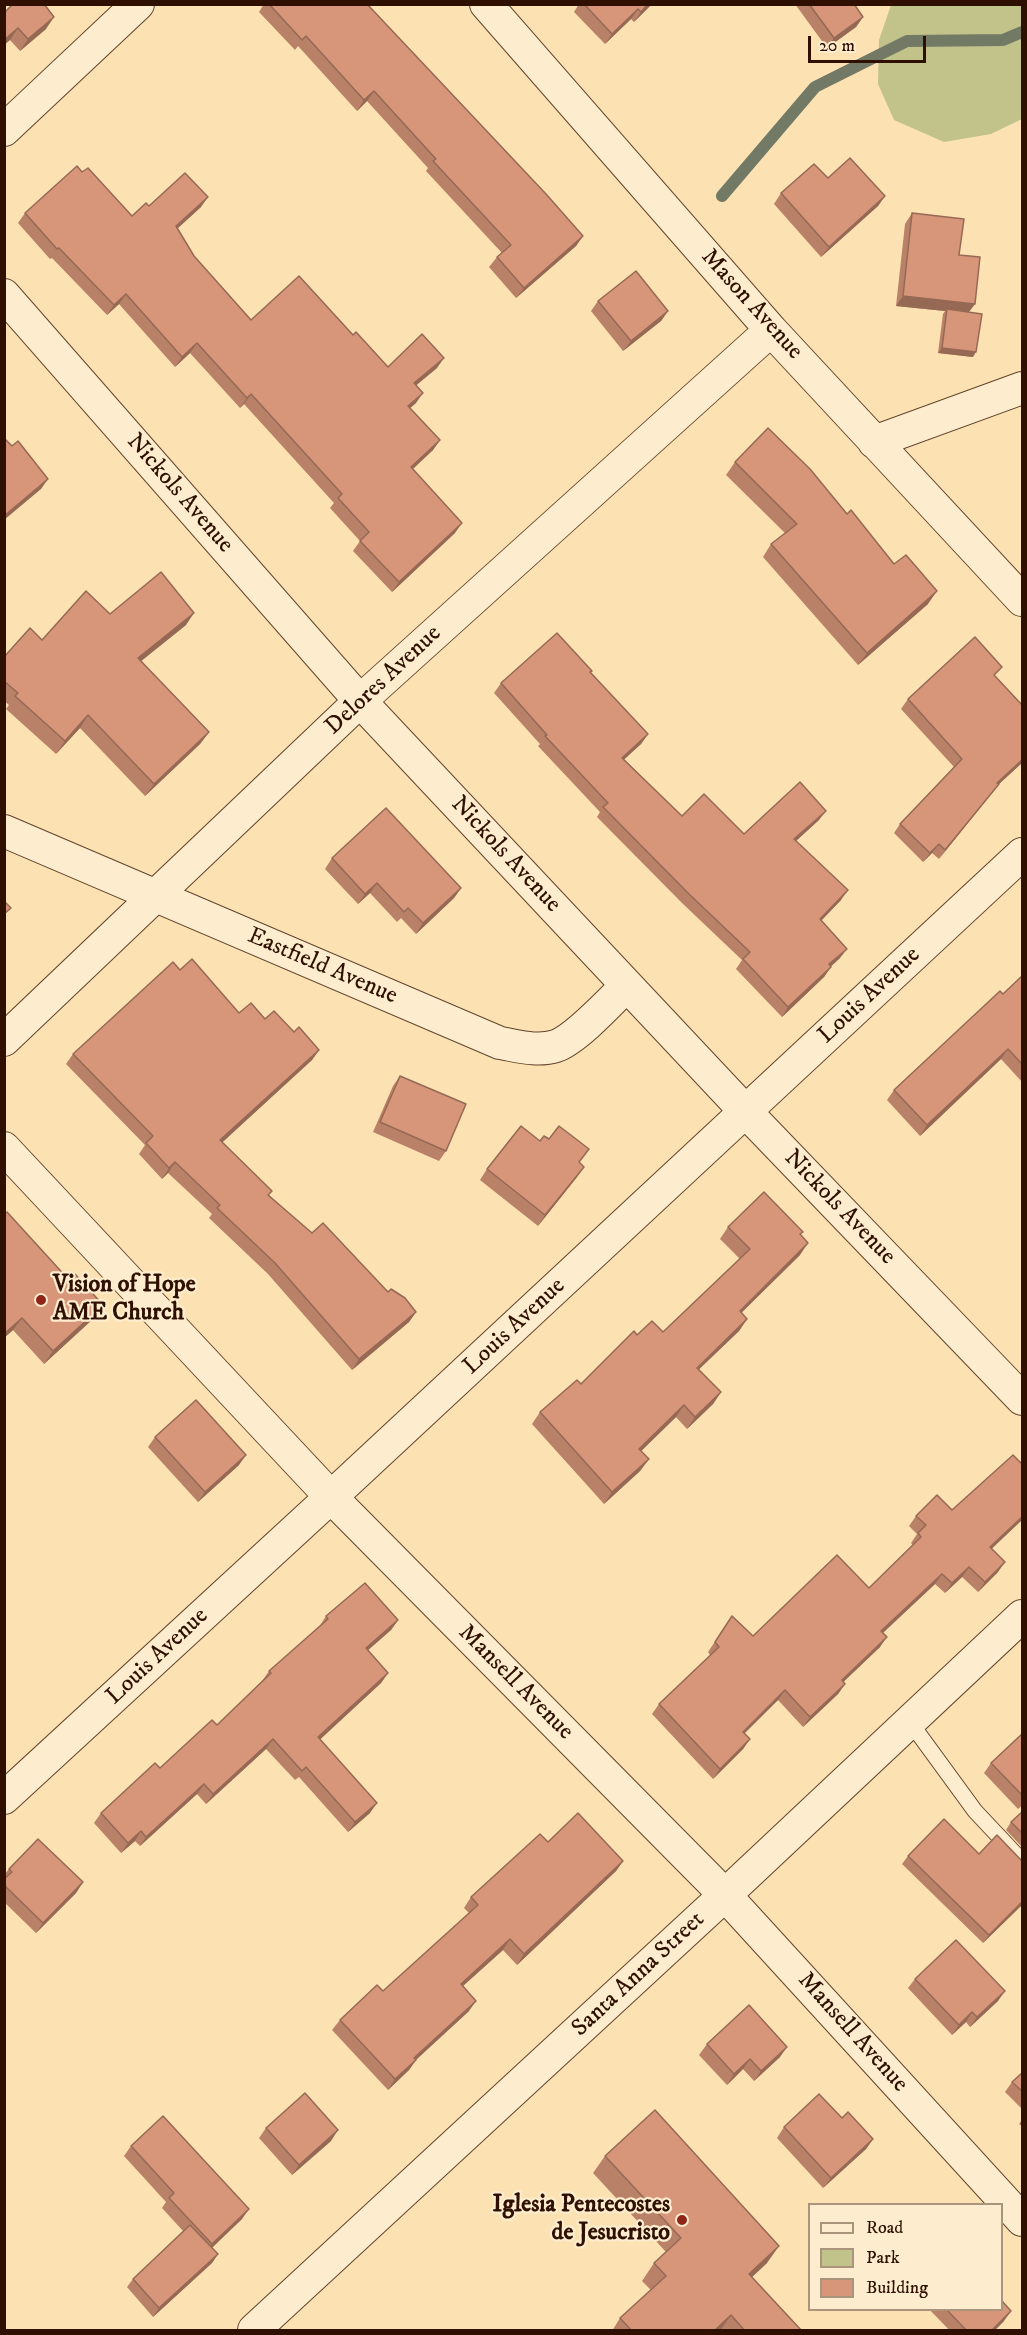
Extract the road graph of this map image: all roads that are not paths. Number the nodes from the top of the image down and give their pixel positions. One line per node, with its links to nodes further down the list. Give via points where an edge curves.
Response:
1 (138, 4): 3 (street)
2 (486, 4): 5 (street, Mason Avenue)
3 (4, 130)
4 (4, 295): 9 (street, Nickols Avenue)
5 (771, 330): 7 (street, Mason Avenue); 9 (street, Delores Avenue)
6 (1023, 388): 7 (street)
7 (874, 442): 8 (street, Mason Avenue)
8 (1023, 600)
9 (360, 701): 12 (street, Delores Avenue); 13 (street, Nickols Avenue)
10 (4, 831): 12 (street, Eastfield Avenue)
11 (1023, 854): 15 (street, Louis Avenue)
12 (157, 897): 13 (street, Eastfield Avenue, via 500,1043 521,1047 557,1046 589,1023); 14 (street, Delores Avenue)
13 (627, 985): 15 (street, Nickols Avenue)
14 (4, 1041)
15 (746, 1112): 17 (street, Nickols Avenue); 18 (street, Louis Avenue)
16 (4, 1148): 18 (street, Mansell Avenue)
17 (1023, 1399)
18 (332, 1497): 21 (street, Louis Avenue); 23 (street, Mansell Avenue)
19 (1023, 1616): 20 (street, Santa Anna Street)
20 (910, 1722): 22 (lane, via 975,1811); 23 (street, Santa Anna Street)
21 (4, 1798)
22 (1023, 1860)
23 (725, 1895): 24 (street, Mansell Avenue); 25 (street, Santa Anna Street)
24 (1023, 2220)
25 (254, 2331)

